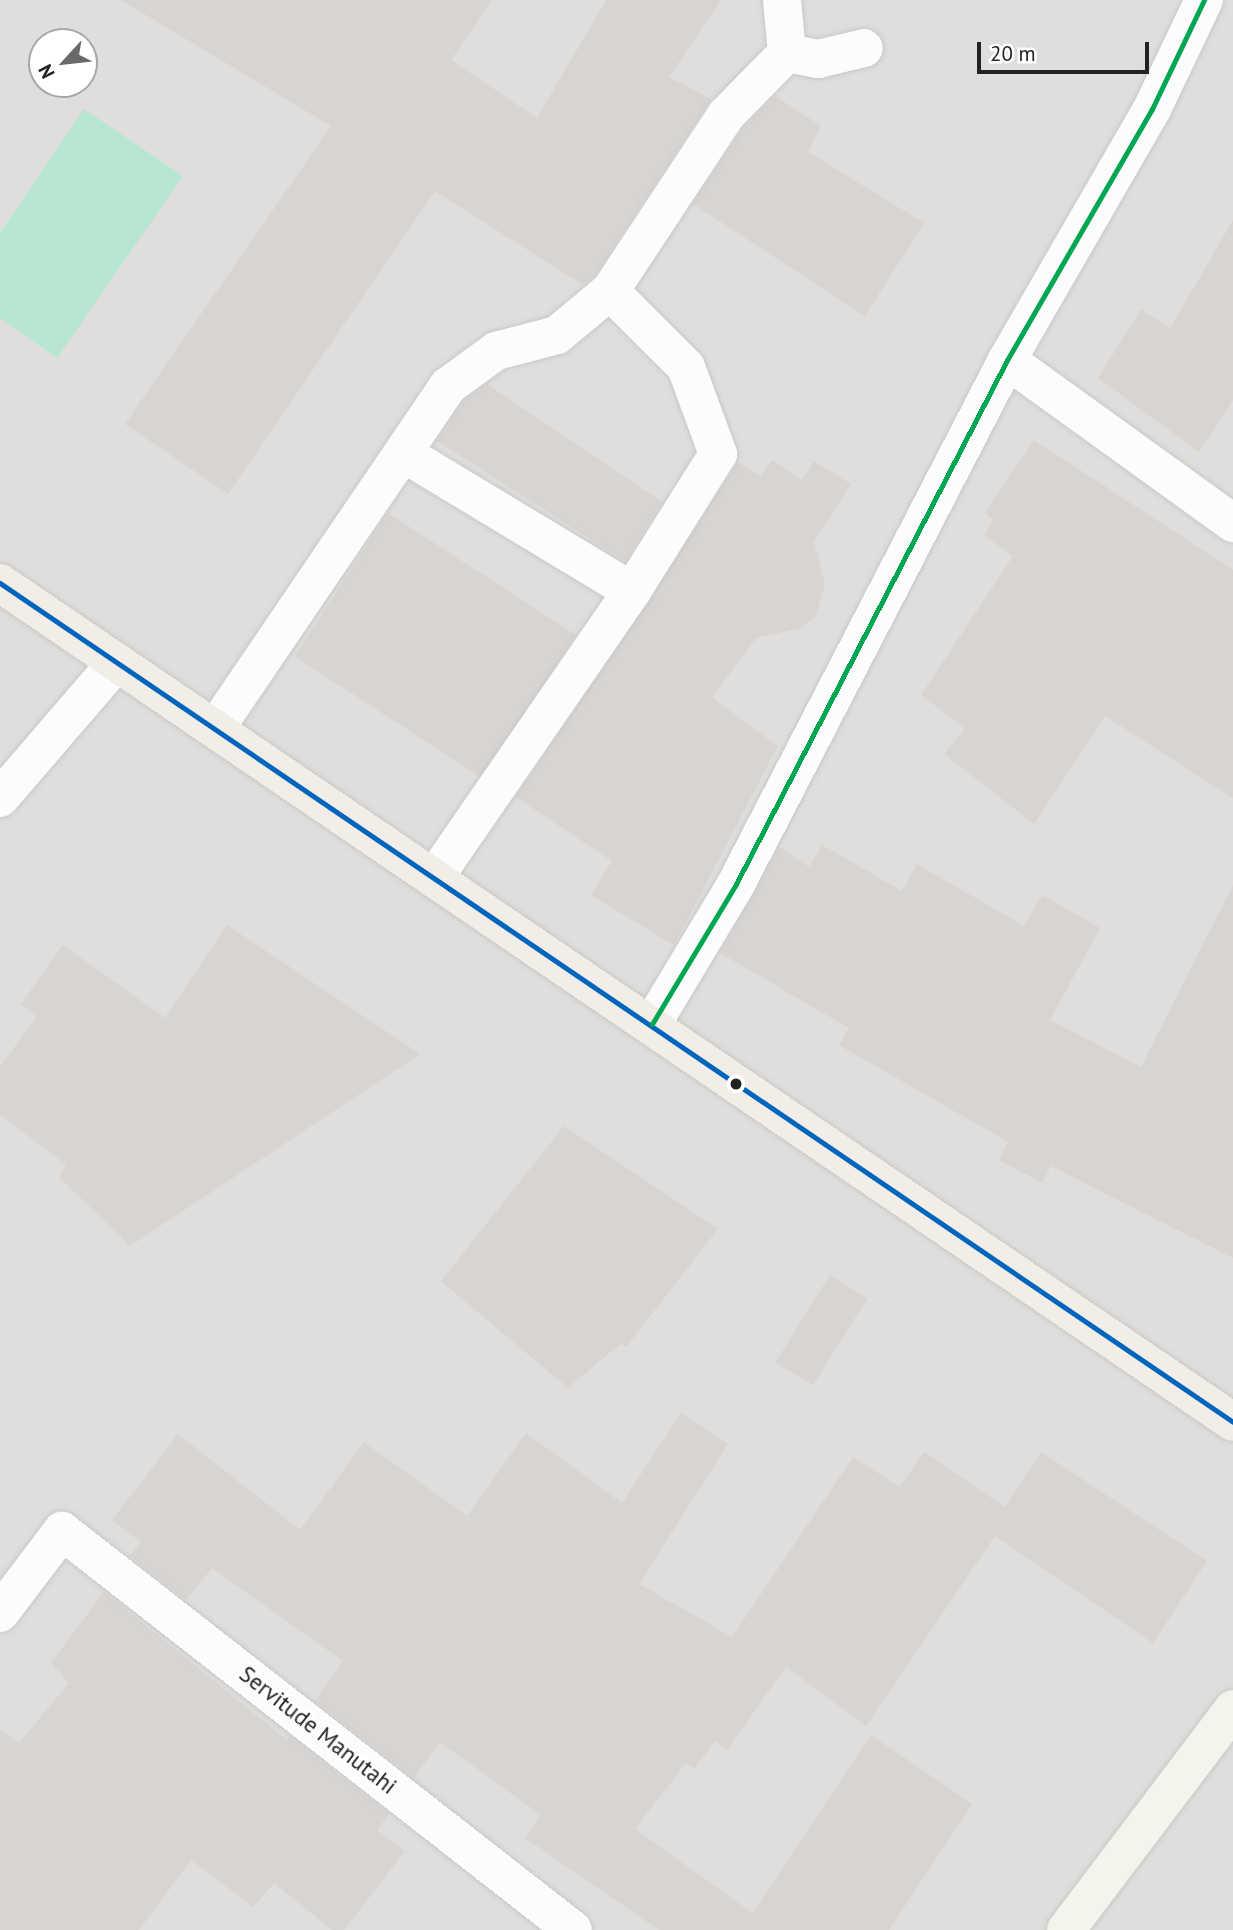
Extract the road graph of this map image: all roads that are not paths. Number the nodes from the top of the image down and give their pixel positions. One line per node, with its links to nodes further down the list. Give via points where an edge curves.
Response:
1 (782, 0): 4 (street)
2 (1204, 0): 6 (street, via 1152,109)
3 (864, 48): 4 (street, via 818,59)
4 (787, 53): 5 (street, via 726,115)
5 (610, 291): 7 (street, via 557,335 496,351 448,386); 10 (street, via 686,367 718,454)
6 (1007, 360): 8 (street); 15 (street, via 774,814)
7 (403, 453): 10 (street); 12 (street)
8 (1233, 523)
9 (0, 583): 11 (main road)
10 (632, 591): 14 (street)
11 (116, 663): 12 (main road); 13 (street)
12 (215, 730): 14 (main road)
13 (0, 798)
14 (434, 878): 15 (main road)
15 (652, 1024): 16 (main road)
16 (1233, 1422)
17 (0, 1613): 19 (street, Servitude Manutahi, via 62,1531)
18 (1233, 1709): 20 (main road)
19 (573, 1930)
20 (1066, 1930)

